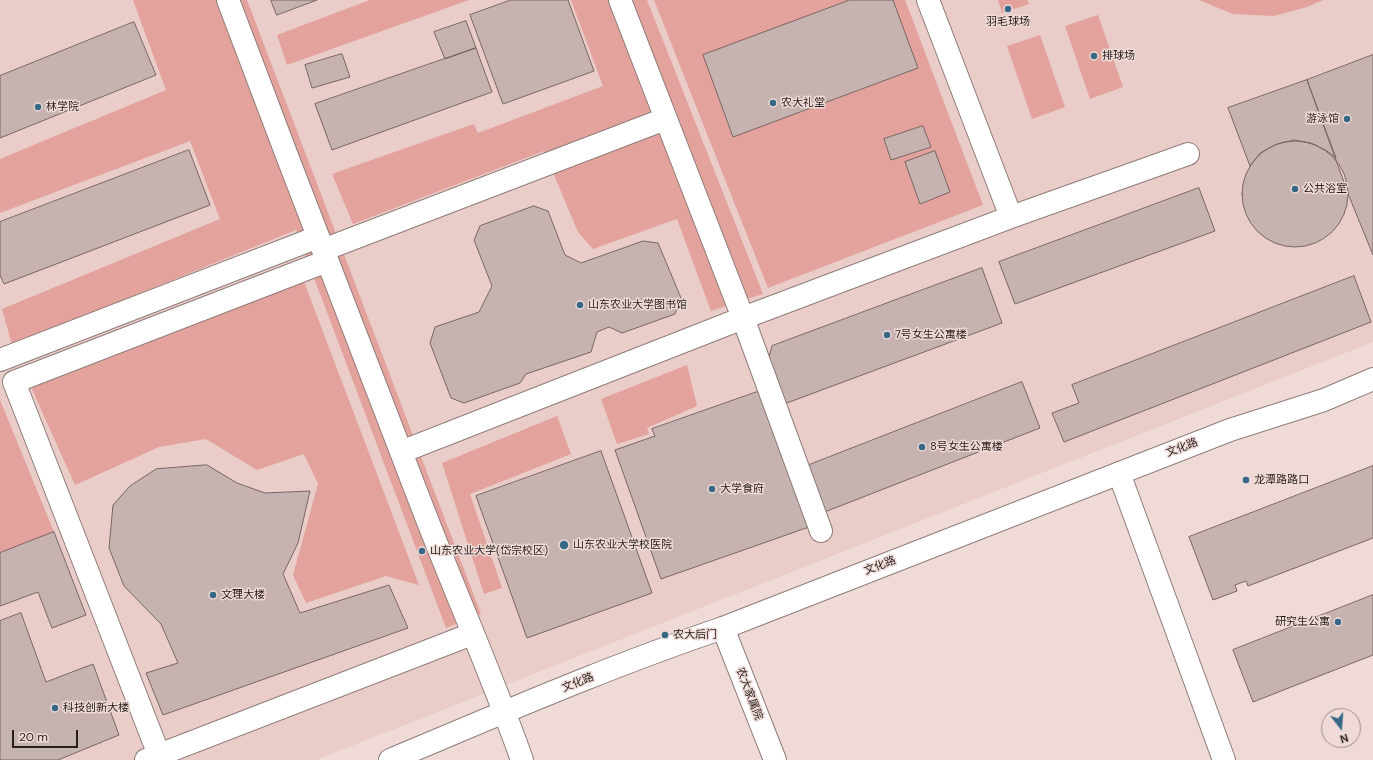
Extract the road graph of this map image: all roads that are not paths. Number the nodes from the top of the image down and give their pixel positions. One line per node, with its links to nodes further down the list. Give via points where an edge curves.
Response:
1 (228, 0): 7 (street)
2 (620, 0): 4 (street)
3 (928, 0): 6 (street)
4 (665, 118): 7 (street); 8 (street)
5 (1188, 154): 6 (street)
6 (1010, 217): 8 (street)
7 (323, 249): 9 (street); 11 (street); 12 (street)
8 (742, 318): 12 (street); 14 (street)
9 (2, 355): 11 (street)
10 (1373, 379): 13 (street, 文化路, via 1324,400 1230,430)
11 (7, 384): 18 (street)
12 (401, 452): 16 (street)
13 (1119, 473): 15 (street, 文化路); 22 (street)
14 (820, 531)
15 (723, 628): 17 (street, 文化路, via 669,646); 21 (street, 农大家属院)
16 (472, 634): 17 (street); 18 (street)
17 (505, 712): 19 (street, 文化路); 20 (street)
18 (152, 757)
19 (390, 760)
20 (522, 760)
21 (775, 760)
22 (1224, 760)

